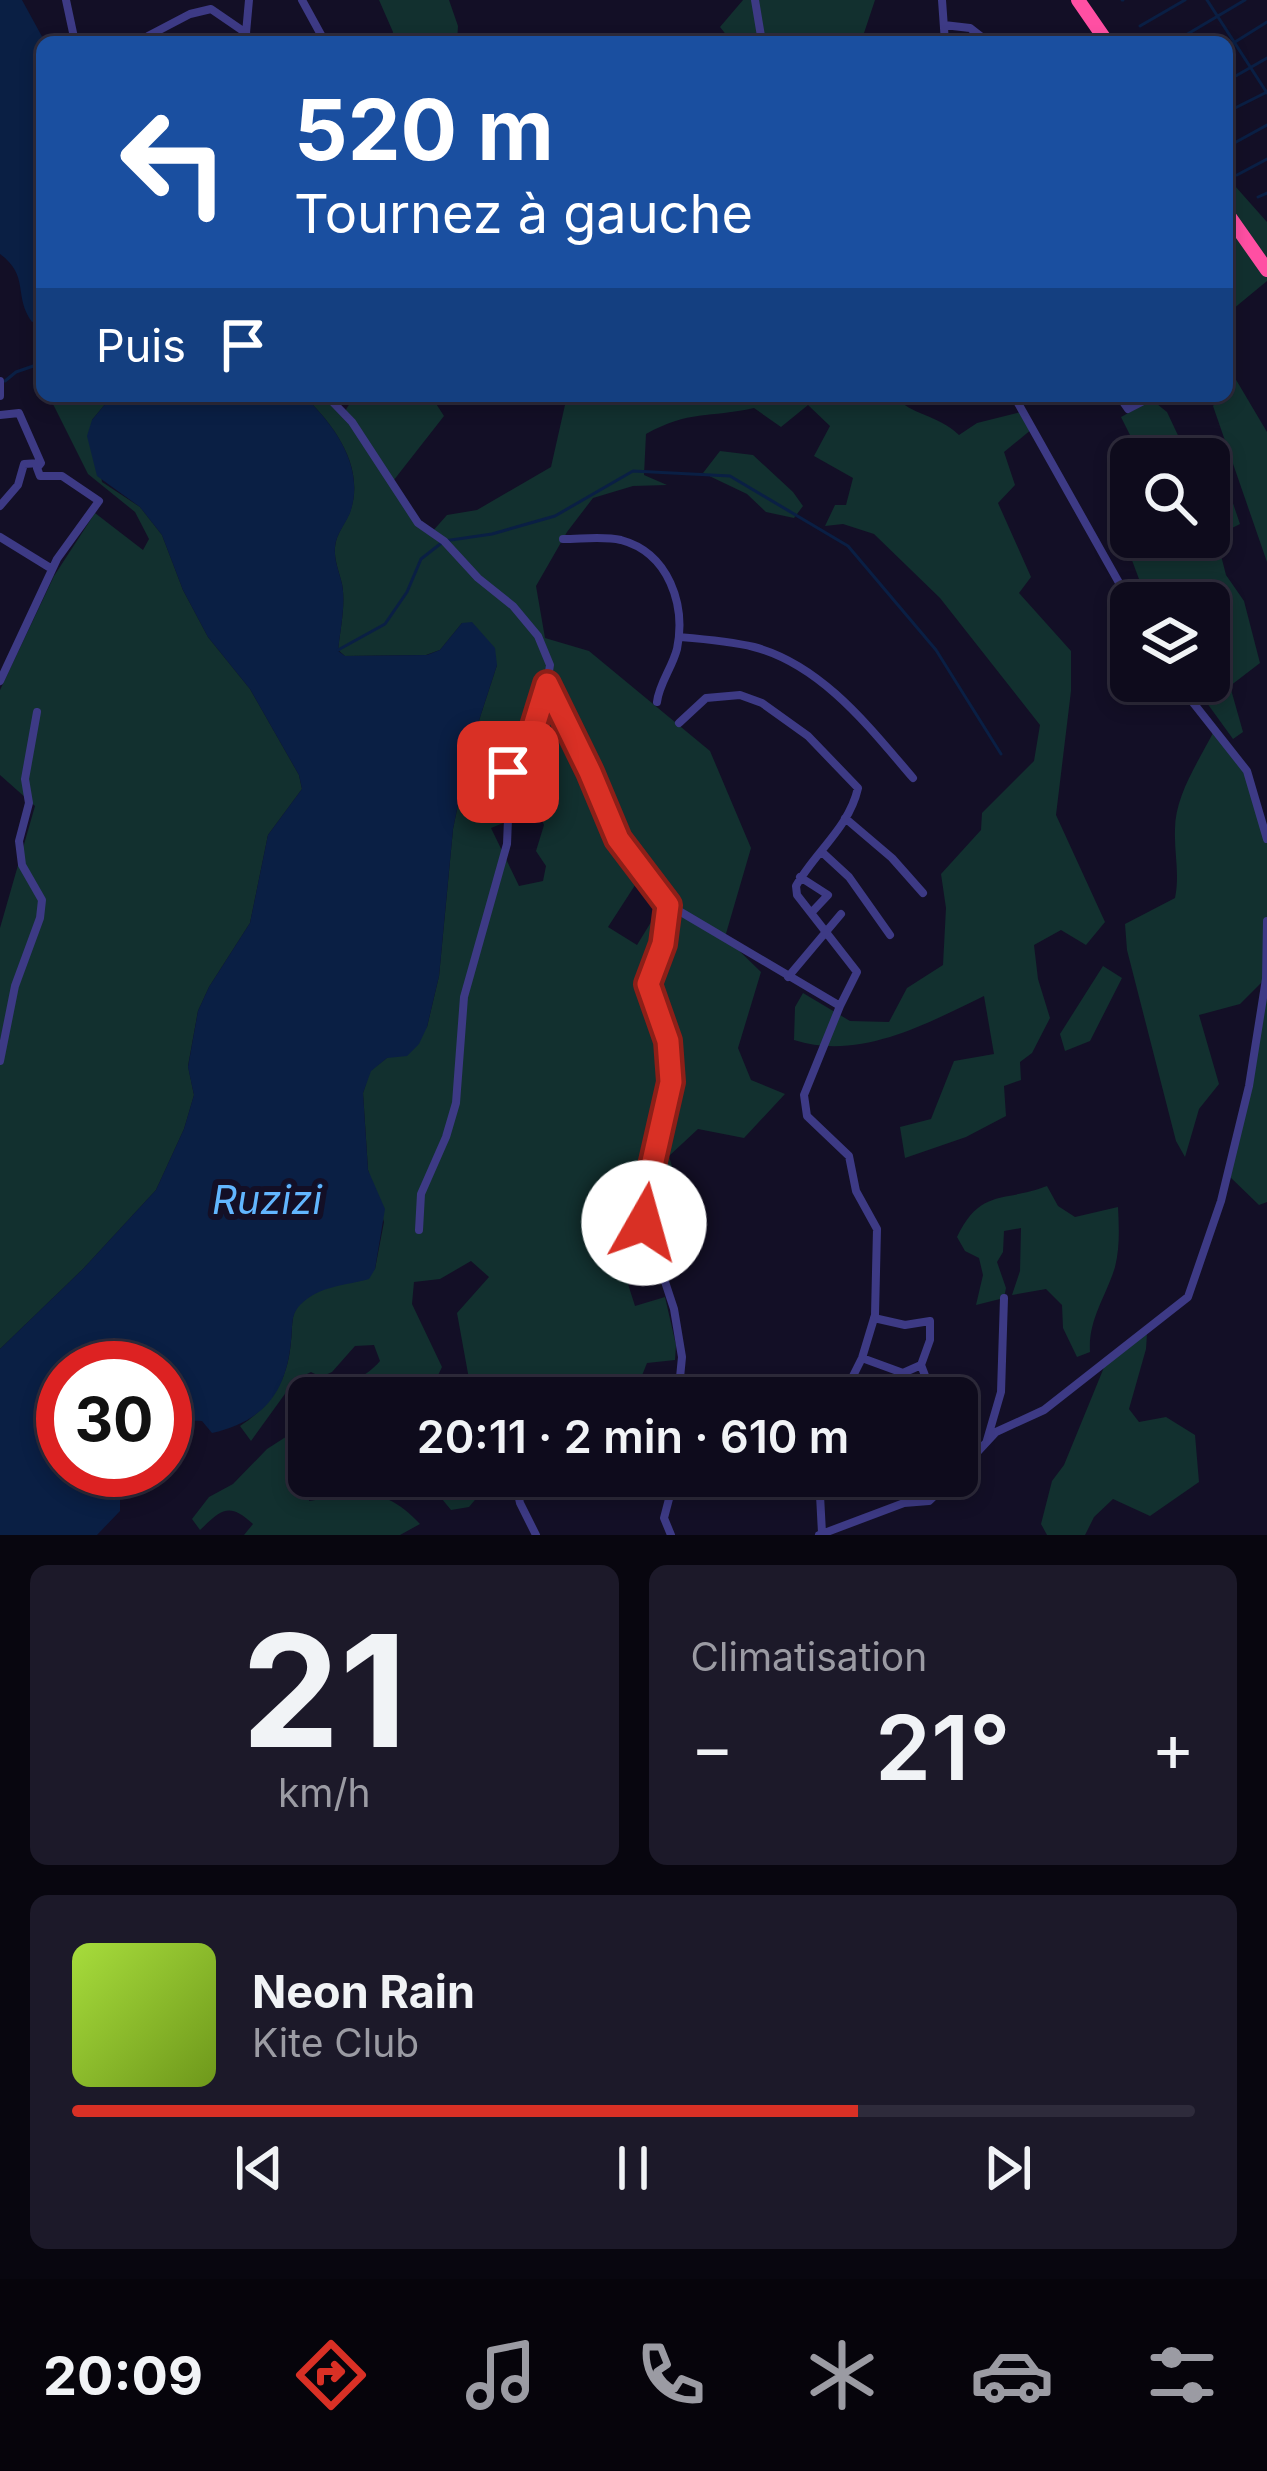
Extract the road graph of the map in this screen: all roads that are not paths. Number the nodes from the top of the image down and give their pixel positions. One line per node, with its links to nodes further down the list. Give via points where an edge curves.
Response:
1 (66, 0): 9 (street)
2 (249, 0): 12 (street)
3 (302, 0): 13 (street)
4 (755, 0): 14 (street)
5 (941, 0): 8 (street)
6 (1078, 0): 17 (highway)
7 (210, 5): 10 (street); 11 (street)
8 (944, 25): 15 (street); 16 (street)
9 (74, 36)
10 (148, 36)
11 (247, 36)
12 (248, 36)
13 (322, 36)
14 (761, 36)
15 (945, 36)
16 (980, 36)
17 (1103, 36)
18 (1233, 222): 19 (highway)
19 (1267, 270)
20 (0, 382): 21 (street)
21 (0, 396)
22 (333, 402): 33 (street, via 418,523 530,624 550,665)
23 (1017, 402): 30 (street)
24 (0, 415): 25 (street, via 19,413)
25 (41, 463): 26 (street, via 24,464); 29 (street, via 40,476 58,474 99,501)
26 (0, 506)
27 (0, 538): 29 (street)
28 (563, 539): 31 (street, via 616,539 647,553 674,584)
29 (52, 568): 32 (street)
30 (1119, 582)
31 (679, 637): 35 (street); 38 (street, via 758,648 806,674 854,709)
32 (0, 681)
33 (547, 684): 44 (street, via 618,839); 53 (street, via 526,752 501,788 507,844 464,998 456,1103 421,1194)
34 (1193, 702): 40 (street, via 1247,771)
35 (657, 703)
36 (37, 712): 52 (street, via 19,842 42,900)
37 (679, 722): 39 (street, via 706,698 740,695 761,703 853,781 858,793)
38 (914, 778)
39 (845, 818): 41 (street); 43 (street)
40 (1267, 838)
41 (823, 853): 42 (street); 49 (street)
42 (800, 878): 45 (street, via 796,891); 45 (street, via 828,895)
43 (923, 893)
44 (668, 905): 50 (street); 58 (street, via 648,984 668,1041 671,1082 642,1212 674,1309)
45 (812, 912): 48 (street)
46 (841, 914): 48 (street)
47 (1267, 921): 61 (street, via 1249,1086 1194,1287 1044,1410)
48 (825, 929): 50 (street); 51 (street, via 857,976)
49 (890, 935)
50 (788, 976): 51 (street)
51 (840, 1006): 55 (street, via 804,1095 807,1116 852,1163 856,1191 874,1222)
52 (0, 1061)
53 (419, 1230)
54 (1004, 1298): 61 (street, via 1001,1392)
55 (874, 1318): 56 (street); 57 (street, via 930,1321)
56 (862, 1358): 57 (street, via 903,1373); 59 (street)
57 (921, 1365): 60 (street)
58 (681, 1377)
59 (852, 1377)
60 (926, 1377)
61 (987, 1442): 62 (street)
62 (978, 1452)
63 (518, 1497): 68 (street)
64 (670, 1497): 69 (street, via 664,1518)
65 (820, 1497): 67 (street)
66 (934, 1497): 67 (street)
67 (821, 1534)
68 (536, 1535)
69 (671, 1535)

